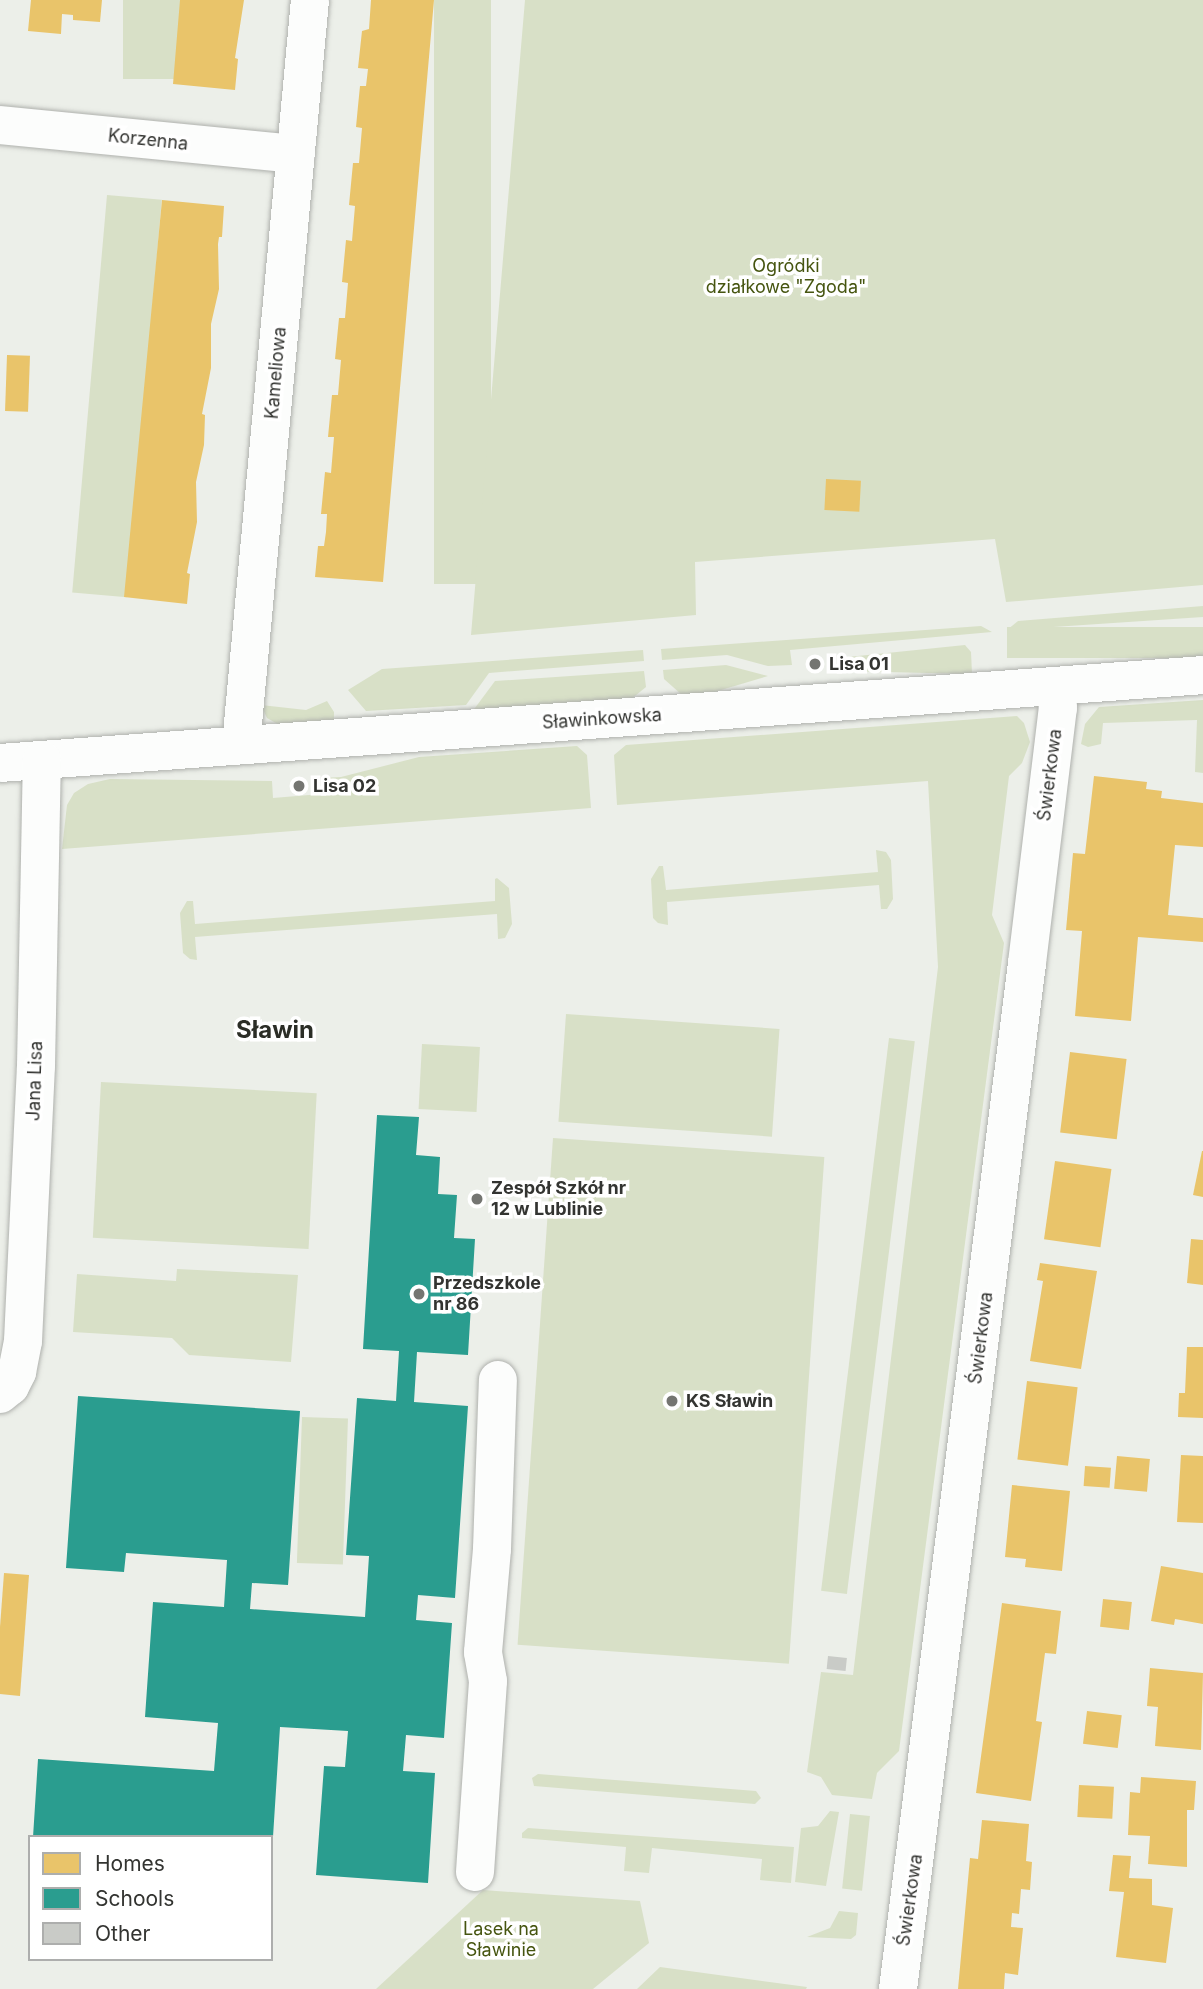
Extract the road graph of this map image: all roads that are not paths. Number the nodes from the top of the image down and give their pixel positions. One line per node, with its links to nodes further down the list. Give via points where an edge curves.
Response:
1 (310, 0): 3 (street, Kameliowa)
2 (0, 125): 3 (street, Korzenna)
3 (296, 153): 6 (street, Kameliowa)
4 (1203, 675): 5 (street, Sławinkowska)
5 (1056, 686): 6 (street, Sławinkowska); 12 (street, Świerkowa, via 1058,708 1032,923)
6 (241, 745): 7 (street, Sławinkowska)
7 (42, 760): 8 (street, Sławinkowska); 10 (street, Jana Lisa, via 36,1066 23,1341 18,1372)
8 (0, 763)
9 (498, 1380): 11 (street, via 483,1652 488,1681)
10 (0, 1394)
11 (475, 1872)
12 (898, 1989)

